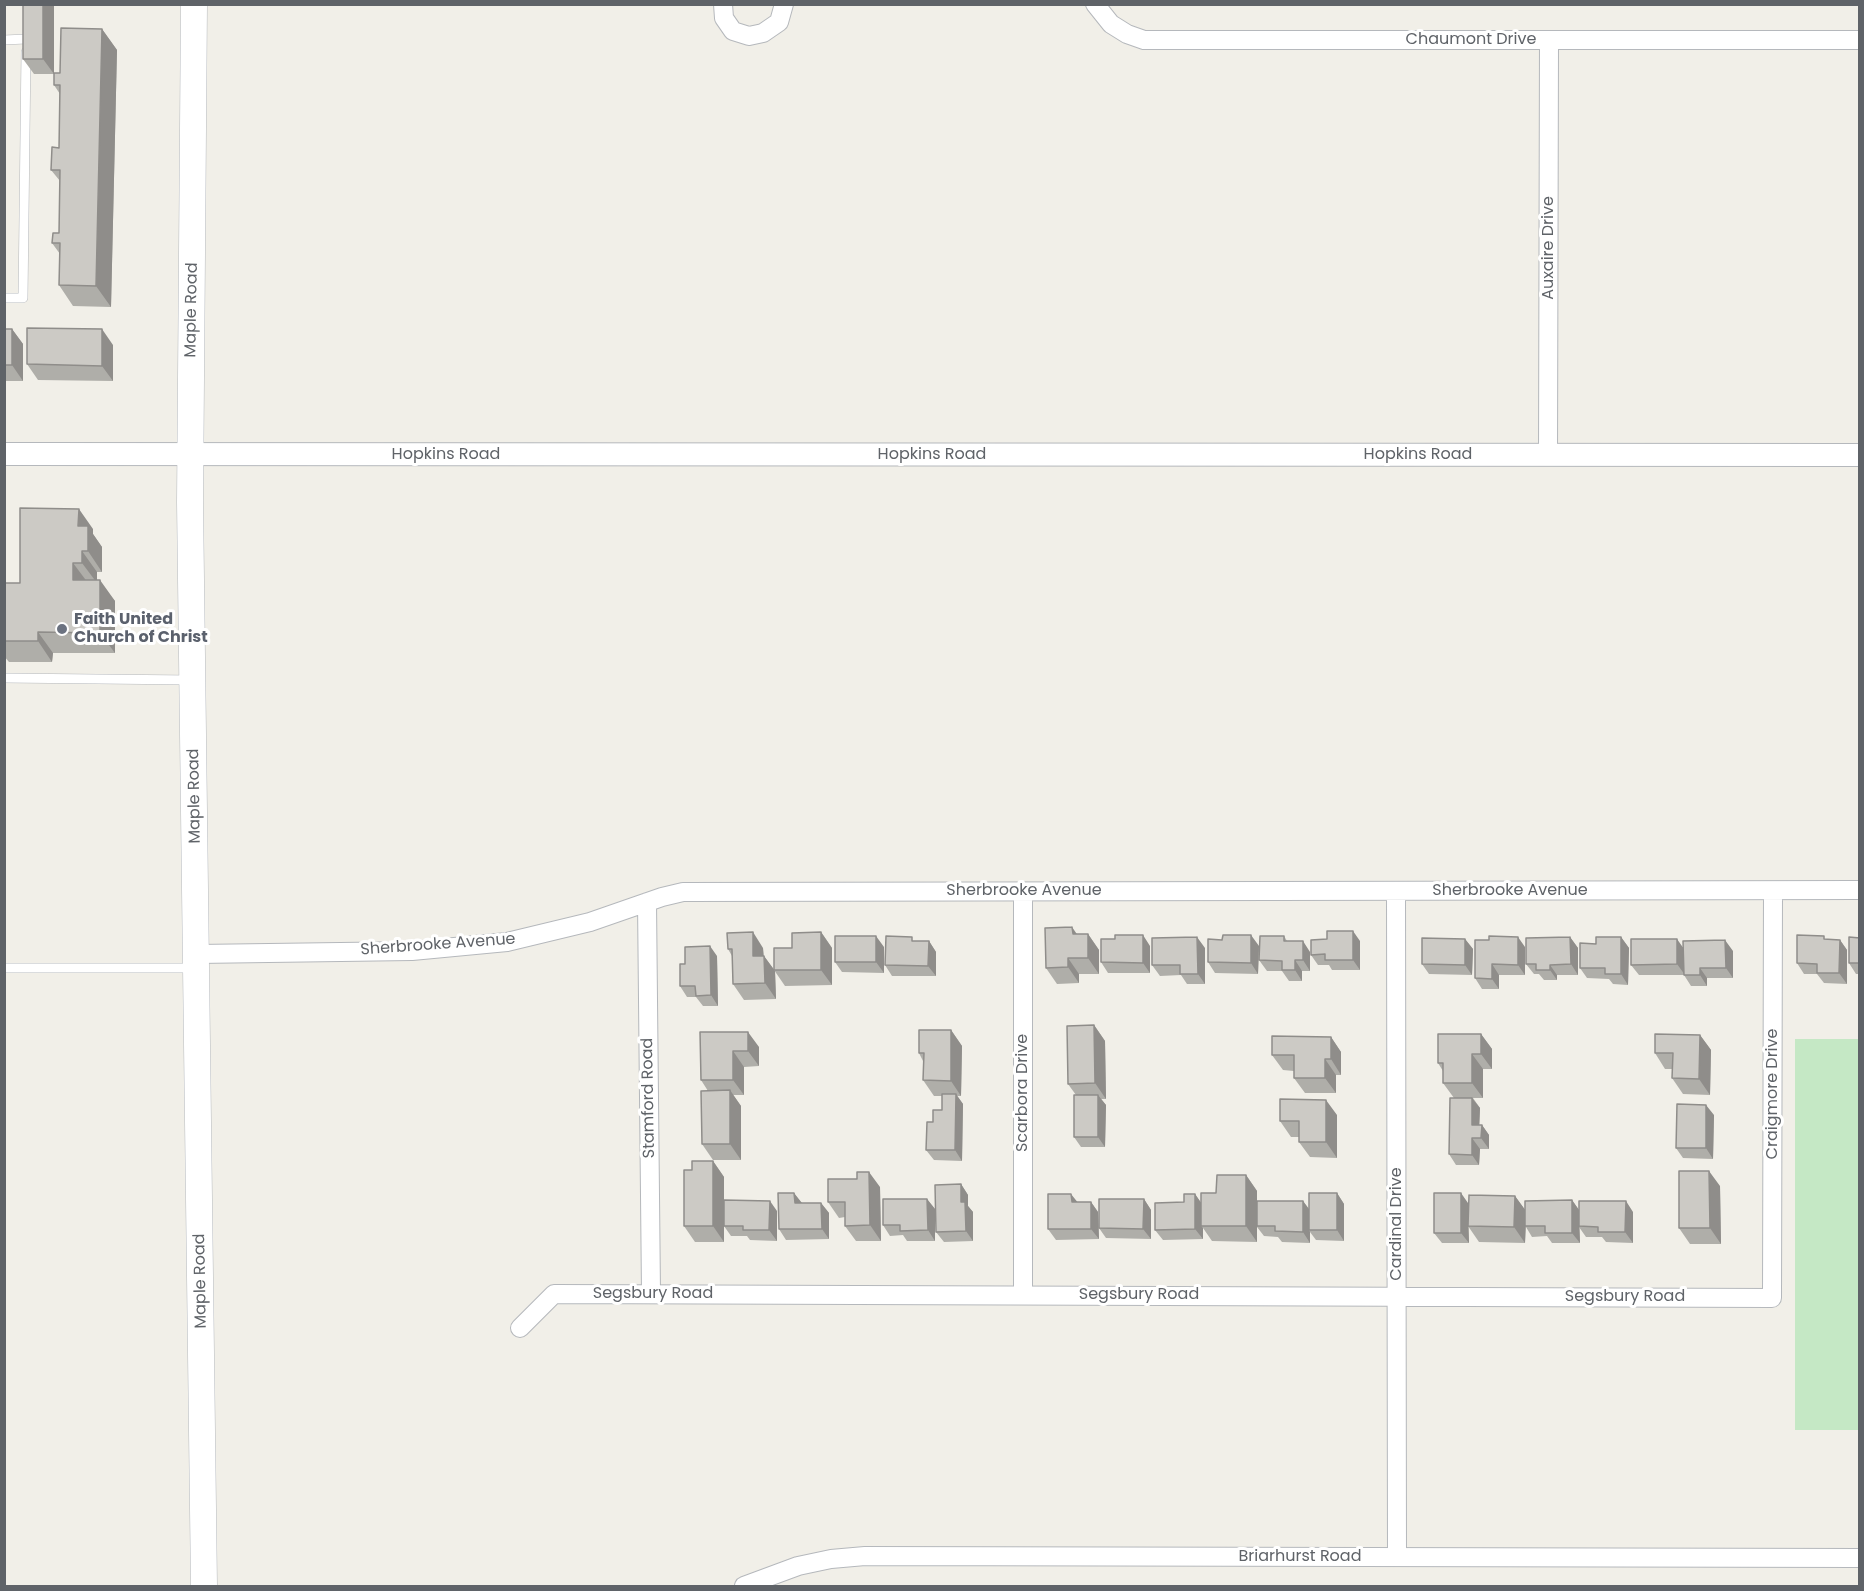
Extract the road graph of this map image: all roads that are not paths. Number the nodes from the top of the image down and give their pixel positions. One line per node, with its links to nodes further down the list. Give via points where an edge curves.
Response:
1 (194, 4): 12 (main road, Maple Road)
2 (723, 4): 3 (street, via 724,18 733,31 749,36 764,33 779,22)
3 (784, 4)
4 (1095, 4): 8 (street, Chaumont Drive, via 1111,24 1144,40)
5 (26, 28): 6 (lane)
6 (26, 39): 7 (lane); 10 (lane, via 23,298)
7 (4, 40)
8 (1549, 40): 9 (street, Chaumont Drive); 13 (street, Auxaire Drive)
9 (1860, 40)
10 (4, 298)
11 (4, 454): 12 (street, Hopkins Road)
12 (190, 455): 13 (street, Hopkins Road); 16 (main road, Maple Road)
13 (1548, 455): 14 (street, Hopkins Road)
14 (1860, 455)
15 (4, 678): 16 (lane)
16 (193, 680): 22 (main road, Maple Road)
17 (1860, 890): 20 (street, Sherbrooke Avenue)
18 (1023, 891): 19 (street, Sherbrooke Avenue); 21 (street, Sherbrooke Avenue, via 683,892); 25 (street, Scarbora Drive)
19 (1396, 891): 20 (street, Sherbrooke Avenue); 26 (street, Cardinal Drive)
20 (1773, 891): 27 (street, Craigmore Drive)
21 (647, 902): 22 (street, Sherbrooke Avenue, via 590,922 507,942 412,951); 24 (street, Stamford Road)
22 (197, 961): 23 (lane); 31 (main road, Maple Road)
23 (4, 968)
24 (651, 1293): 25 (street, Segsbury Road); 28 (street, Segsbury Road, via 555,1294)
25 (1023, 1294): 26 (street, Segsbury Road)
26 (1397, 1296): 27 (street, Segsbury Road); 29 (street, Cardinal Drive)
27 (1772, 1298)
28 (520, 1328)
29 (1397, 1557): 30 (street, Briarhurst Road); 32 (street, Briarhurst Road, via 866,1556 798,1566)
30 (1860, 1558)
31 (204, 1587)
32 (744, 1587)

